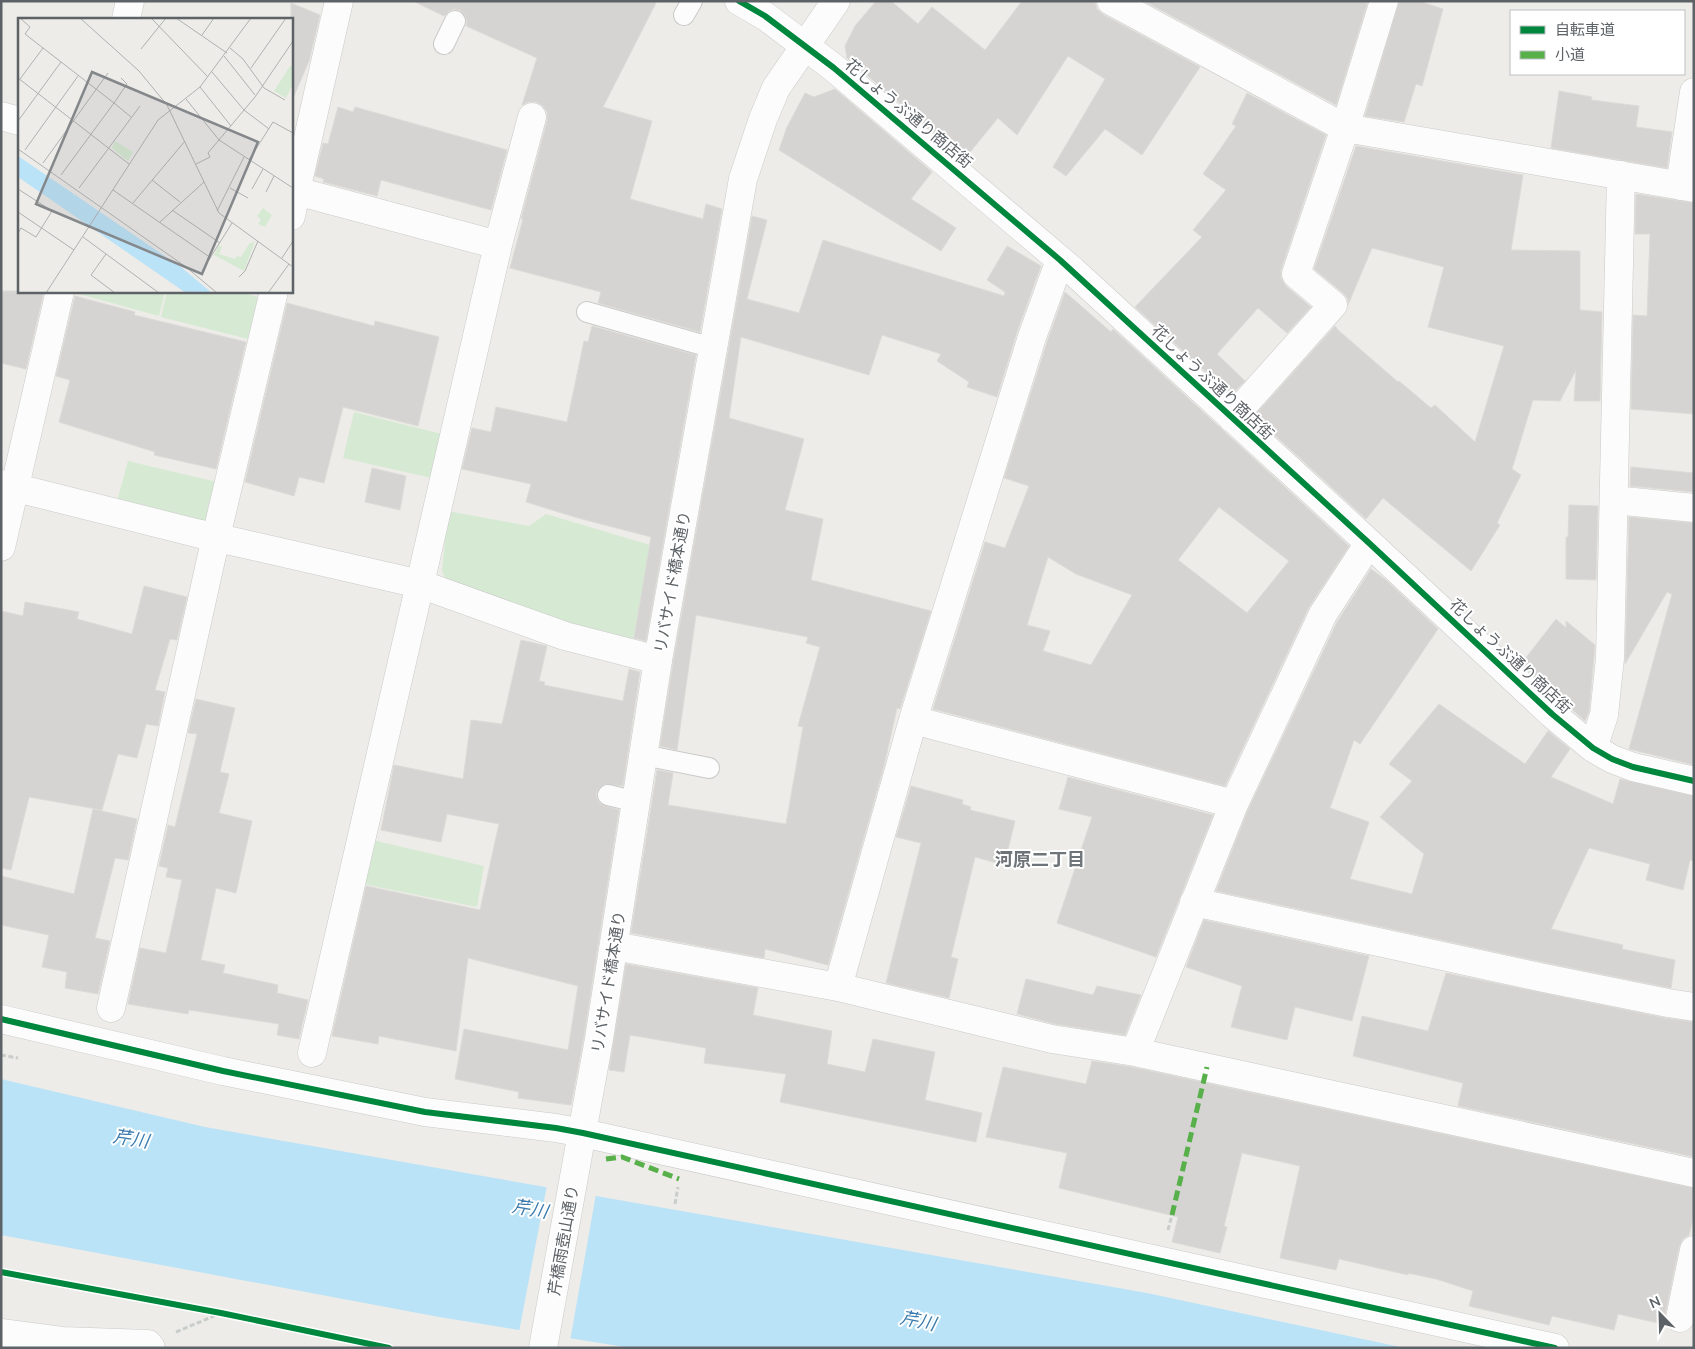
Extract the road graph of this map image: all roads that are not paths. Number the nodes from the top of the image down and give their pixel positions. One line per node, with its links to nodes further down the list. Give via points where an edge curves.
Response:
1 (130, 1): 7 (street)
2 (339, 1): 18 (street)
3 (739, 1): 10 (street, 花しょうぶ通り商店街)
4 (836, 1): 10 (street, リバサイド橋本通り)
5 (1111, 1): 15 (street, via 1224,67)
6 (1384, 1): 15 (street)
7 (126, 18)
8 (455, 21): 9 (lane)
9 (444, 44)
10 (805, 46): 20 (street, 花しょうぶ通り商店街); 24 (street, リバサイド橋本通り, via 776,88 743,179)
11 (1694, 92): 17 (street)
12 (1, 116): 14 (street)
13 (532, 117): 19 (street)
14 (18, 120)
15 (1345, 128): 16 (street); 25 (street, via 1296,274 1333,305)
16 (1621, 176): 17 (street); 27 (street)
17 (1687, 187)
18 (293, 199): 19 (street)
19 (498, 245): 32 (street)
20 (1072, 263): 25 (street, 花しょうぶ通り商店街, via 1117,301); 34 (street, via 1032,337)
21 (60, 292): 26 (street)
22 (274, 292): 29 (street)
23 (587, 312): 24 (lane)
24 (713, 348): 33 (street, リバサイド橋本通り)
25 (1232, 418): 30 (street, 花しょうぶ通り商店街)
26 (8, 486): 29 (street); 31 (street)
27 (1614, 500): 28 (street); 35 (street, via 1608,684 1604,715)
28 (1694, 508)
29 (202, 536): 32 (street, via 300,559); 46 (street)
30 (1369, 543): 35 (street, 花しょうぶ通り商店街, via 1478,634 1552,714); 41 (street, via 1323,614)
31 (1, 547)
32 (421, 570): 33 (street, via 469,606); 49 (street)
33 (658, 660): 36 (street, リバサイド橋本通り)
34 (913, 720): 41 (street); 44 (street, via 905,762 875,869)
35 (1593, 748): 38 (street, 花しょうぶ通り商店街, via 1633,767)
36 (643, 755): 37 (lane); 40 (street, リバサイド橋本通り)
37 (709, 768)
38 (1694, 780)
39 (608, 795): 40 (lane)
40 (637, 802): 43 (street, リバサイド橋本通り)
41 (1234, 804): 42 (street)
42 (1194, 902): 45 (street); 48 (street)
43 (614, 946): 44 (street); 50 (street, リバサイド橋本通り)
44 (838, 987): 48 (street, via 1052,1039)
45 (1694, 1007)
46 (111, 1008)
47 (1, 1019): 50 (street, via 223,1071 425,1112)
48 (1135, 1052): 51 (street)
49 (312, 1053)
50 (582, 1133): 56 (street, 芹橋雨壺山通り); 57 (street)
51 (1694, 1172)
52 (1694, 1250): 53 (street)
53 (1680, 1318)
54 (1, 1333): 55 (street, via 62,1341)
55 (150, 1346)
56 (543, 1348)
57 (1555, 1348)

